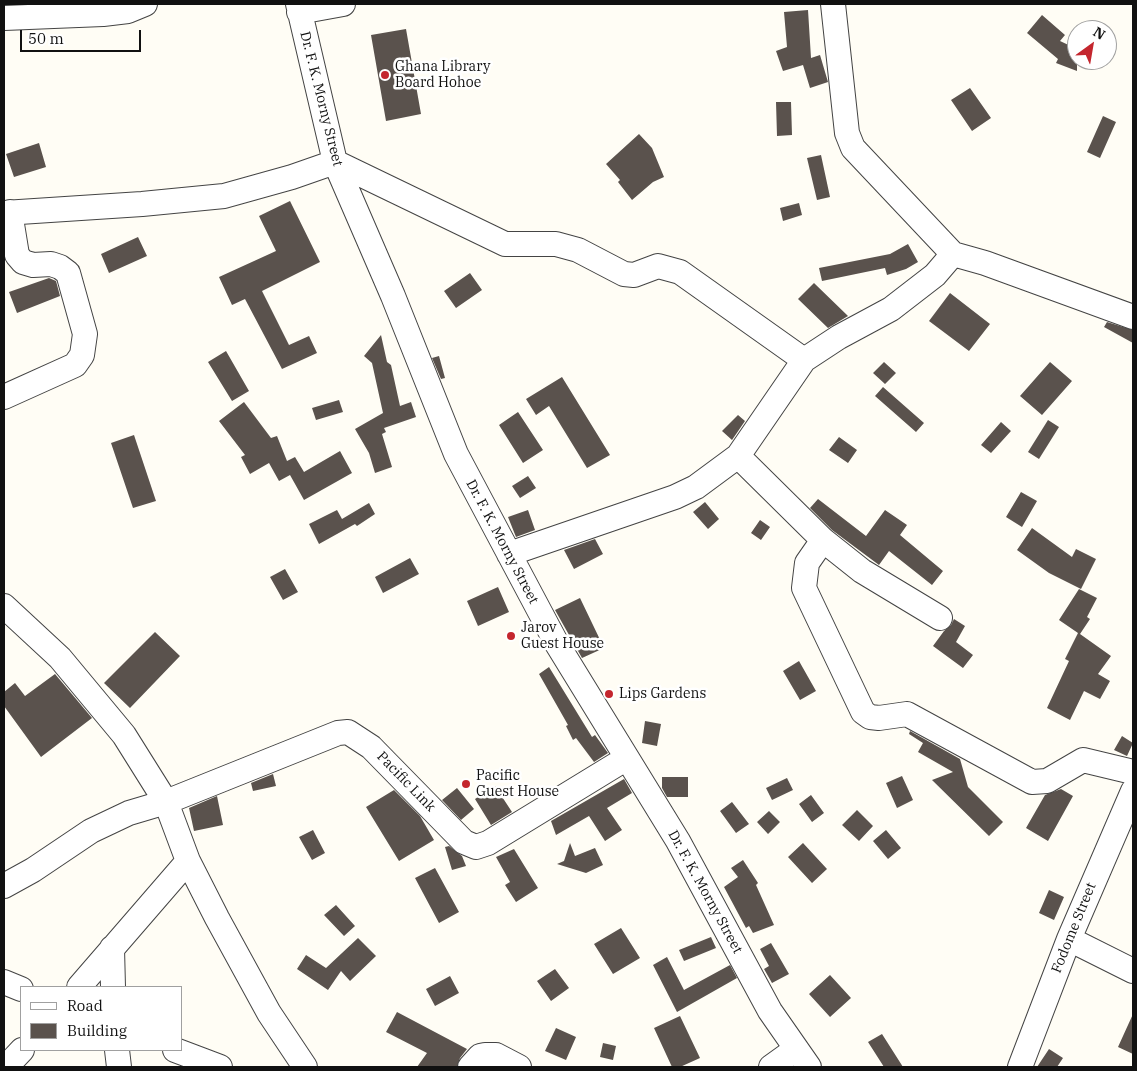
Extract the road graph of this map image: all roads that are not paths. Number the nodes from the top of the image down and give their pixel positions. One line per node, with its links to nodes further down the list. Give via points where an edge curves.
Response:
1 (145, 4): 5 (street, via 128,11 103,14)
2 (342, 4): 4 (street)
3 (832, 4): 8 (street, via 847,133 853,148)
4 (298, 8): 6 (street, Dr. F. K. Morny Street)
5 (4, 18)
6 (335, 162): 7 (street, via 292,178 224,196); 10 (street, via 505,244 556,244 578,250 624,274 634,275 658,266 680,272); 14 (street, Dr. F. K. Morny Street, via 456,454)
7 (7, 212): 11 (street, via 17,255 23,262 51,264 68,273 84,334 82,355 75,365)
8 (953, 254): 9 (street); 10 (street, via 934,275 891,309)
9 (1133, 317)
10 (804, 360): 12 (street)
11 (4, 396)
12 (738, 456): 13 (street); 14 (street, via 675,498)
13 (823, 540): 16 (street, via 862,571); 18 (street, via 807,563 804,588 863,712 879,718 907,714 1032,782 1048,781 1083,760)
14 (509, 554): 17 (street, Dr. F. K. Morny Street, via 557,644)
15 (4, 606): 20 (street, via 67,666 124,735)
16 (940, 618)
17 (627, 758): 20 (street, Pacific Link, via 488,844 476,847 464,842 371,747 348,732 338,733); 33 (street, Dr. F. K. Morny Street, via 678,841 770,1011)
18 (1133, 772)
19 (1133, 791): 23 (street, Fodome Street)
20 (166, 802): 21 (street); 22 (street, via 129,813 91,830)
21 (188, 861): 24 (street); 37 (street, via 269,1013)
22 (4, 886)
23 (1069, 939): 25 (street); 41 (street, Fodome Street)
24 (112, 948): 27 (street); 28 (street)
25 (1133, 971)
26 (4, 982): 29 (street)
27 (80, 986)
28 (113, 986)
29 (20, 989)
30 (21, 1051): 34 (street)
31 (117, 1051): 35 (street)
32 (178, 1051): 36 (street)
33 (802, 1058): 40 (street)
34 (6, 1067)
35 (119, 1067)
36 (220, 1067)
37 (305, 1067)
38 (470, 1067): 39 (street, via 485,1055 496,1055)
39 (519, 1067)
40 (772, 1067)
41 (1020, 1067)

